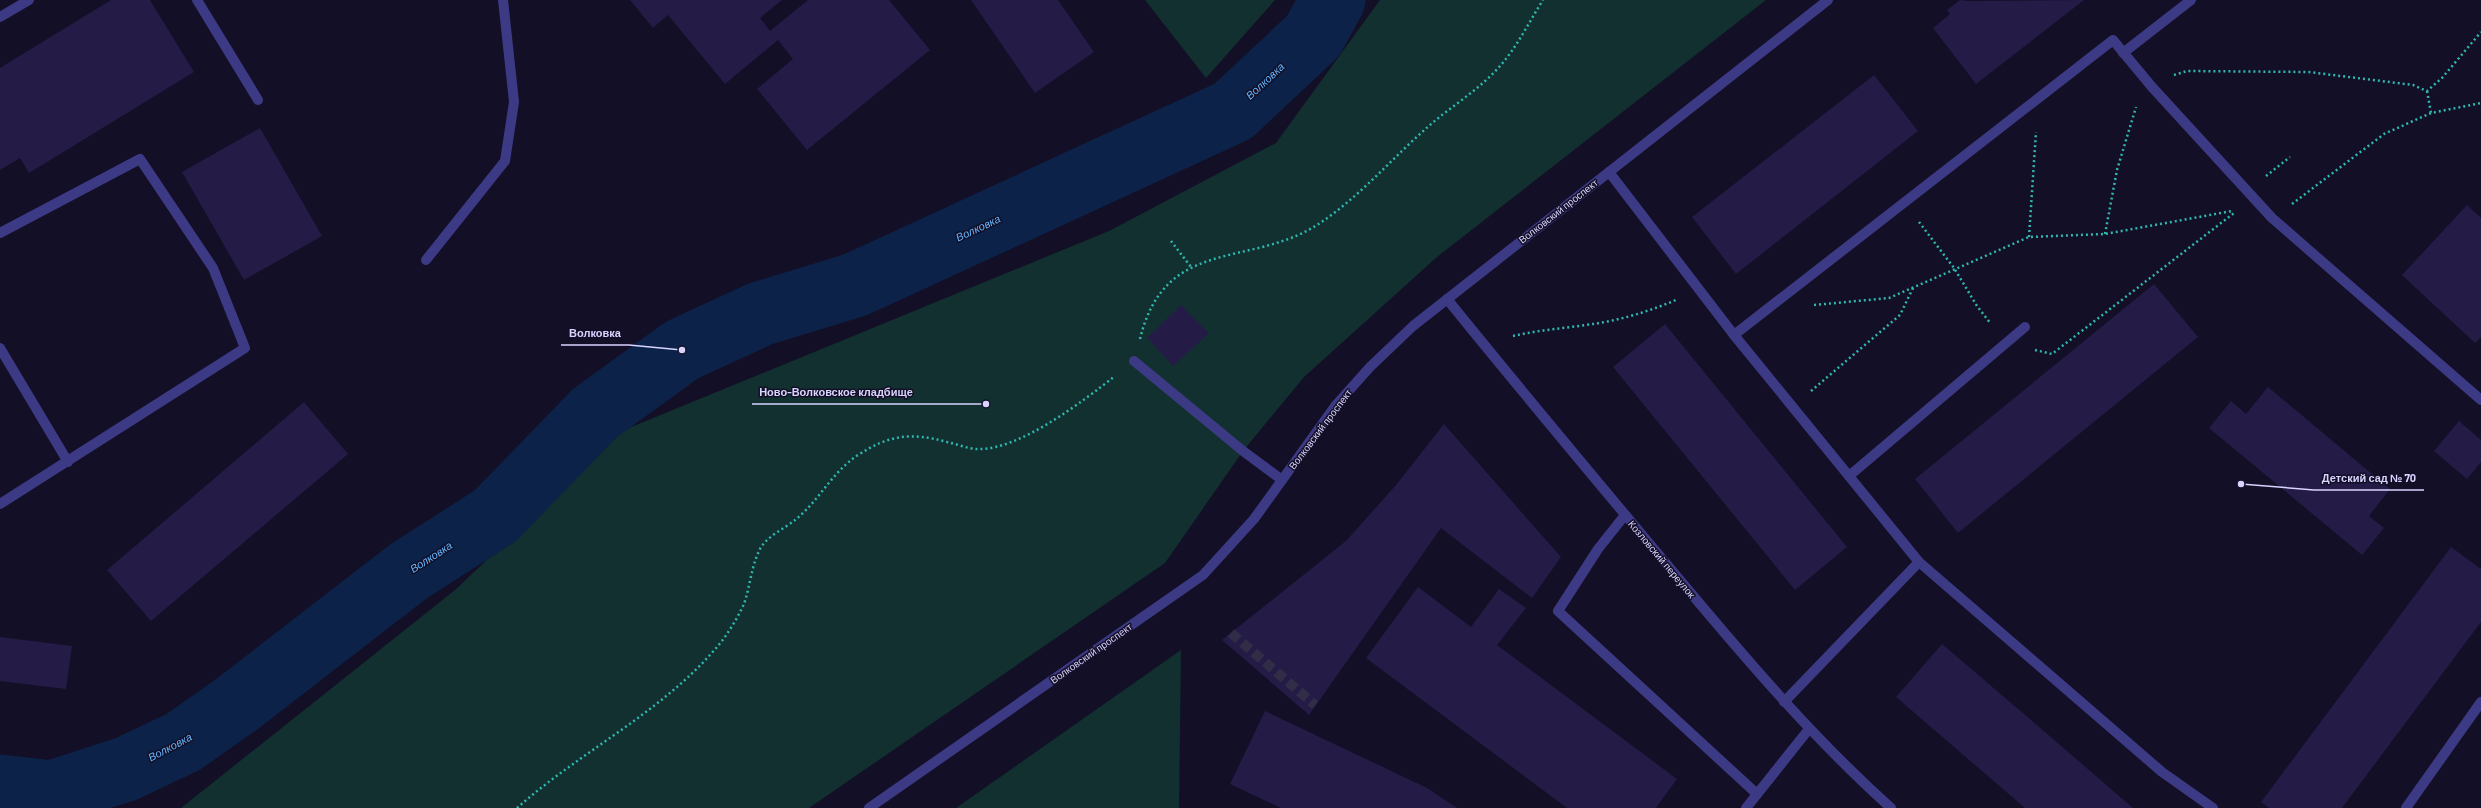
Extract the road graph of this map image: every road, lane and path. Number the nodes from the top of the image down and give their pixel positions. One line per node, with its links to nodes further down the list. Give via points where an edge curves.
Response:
1 (29, 0): 7 (street)
2 (197, 0): 12 (street)
3 (503, 0): 25 (street, via 514,102 505,161)
4 (1543, 0): 26 (path, via 1500,66 1471,93 1431,124 1344,204 1316,225 1285,239 1197,263)
5 (1828, 0): 17 (street, Волковский проспект)
6 (2191, 0): 9 (street)
7 (0, 17)
8 (2481, 32): 11 (path, via 2442,78)
9 (2123, 53): 10 (street); 13 (street, via 2113,40)
10 (2152, 88): 11 (path, via 2176,74 2187,71 2272,71 2349,75 2413,85); 18 (street); 22 (path, via 2139,99 2117,170)
11 (2427, 91): 15 (path)
12 (258, 100)
13 (2035, 101): 19 (street); 23 (path, via 2036,160)
14 (2481, 103): 15 (path)
15 (2431, 113): 20 (path, via 2384,134)
16 (2290, 156): 18 (path)
17 (1609, 172): 29 (street); 30 (street, Волковский проспект)
18 (2247, 191): 20 (street)
19 (1904, 203): 27 (path); 31 (street)
20 (2272, 218): 38 (street)
21 (0, 232): 40 (street, via 140,159 213,268 245,348)
22 (2105, 234): 23 (path); 35 (path, via 2236,211 2052,354)
23 (2029, 237): 27 (path)
24 (1171, 241): 26 (path)
25 (426, 260)
26 (1191, 267): 37 (path, via 1170,283 1155,300 1144,321)
27 (1954, 268): 28 (path); 35 (path, via 1977,306)
28 (1914, 286): 31 (path, via 1889,298 1797,306); 39 (path, via 1900,315)
29 (1700, 290): 33 (street); 34 (path, via 1652,310 1594,324)
30 (1447, 299): 42 (street, Волковский проспект, via 1370,367 1336,406); 44 (street, Козловский переулок)
31 (1779, 301): 33 (street)
32 (2025, 327): 35 (street)
33 (1734, 335): 39 (street)
34 (1513, 336)
35 (2006, 344): 41 (street)
36 (0, 348): 40 (street)
37 (1134, 361): 42 (street); 50 (path, via 1074,409 999,447 977,450 932,438 903,436 884,440 856,456 839,471 812,506 760,548 744,602 732,627 716,648 659,703 542,786)
38 (2481, 400)
39 (1792, 407): 41 (street)
40 (68, 462): 43 (street)
41 (1849, 476): 45 (street)
42 (1282, 480): 51 (street, Волковский проспект, via 1254,519 1203,575)
43 (0, 504)
44 (1625, 515): 46 (street, Козловский переулок); 49 (street, via 1598,549 1558,611)
45 (1919, 562): 46 (street); 54 (street, via 2162,772)
46 (1784, 702): 48 (street, Козловский переулок)
47 (2481, 702): 55 (street)
48 (1809, 729): 49 (street); 53 (street, Козловский переулок)
49 (1757, 794): 52 (street)
50 (517, 808)
51 (869, 808)
52 (1746, 808)
53 (1891, 808)
54 (2213, 808)
55 (2406, 808)

